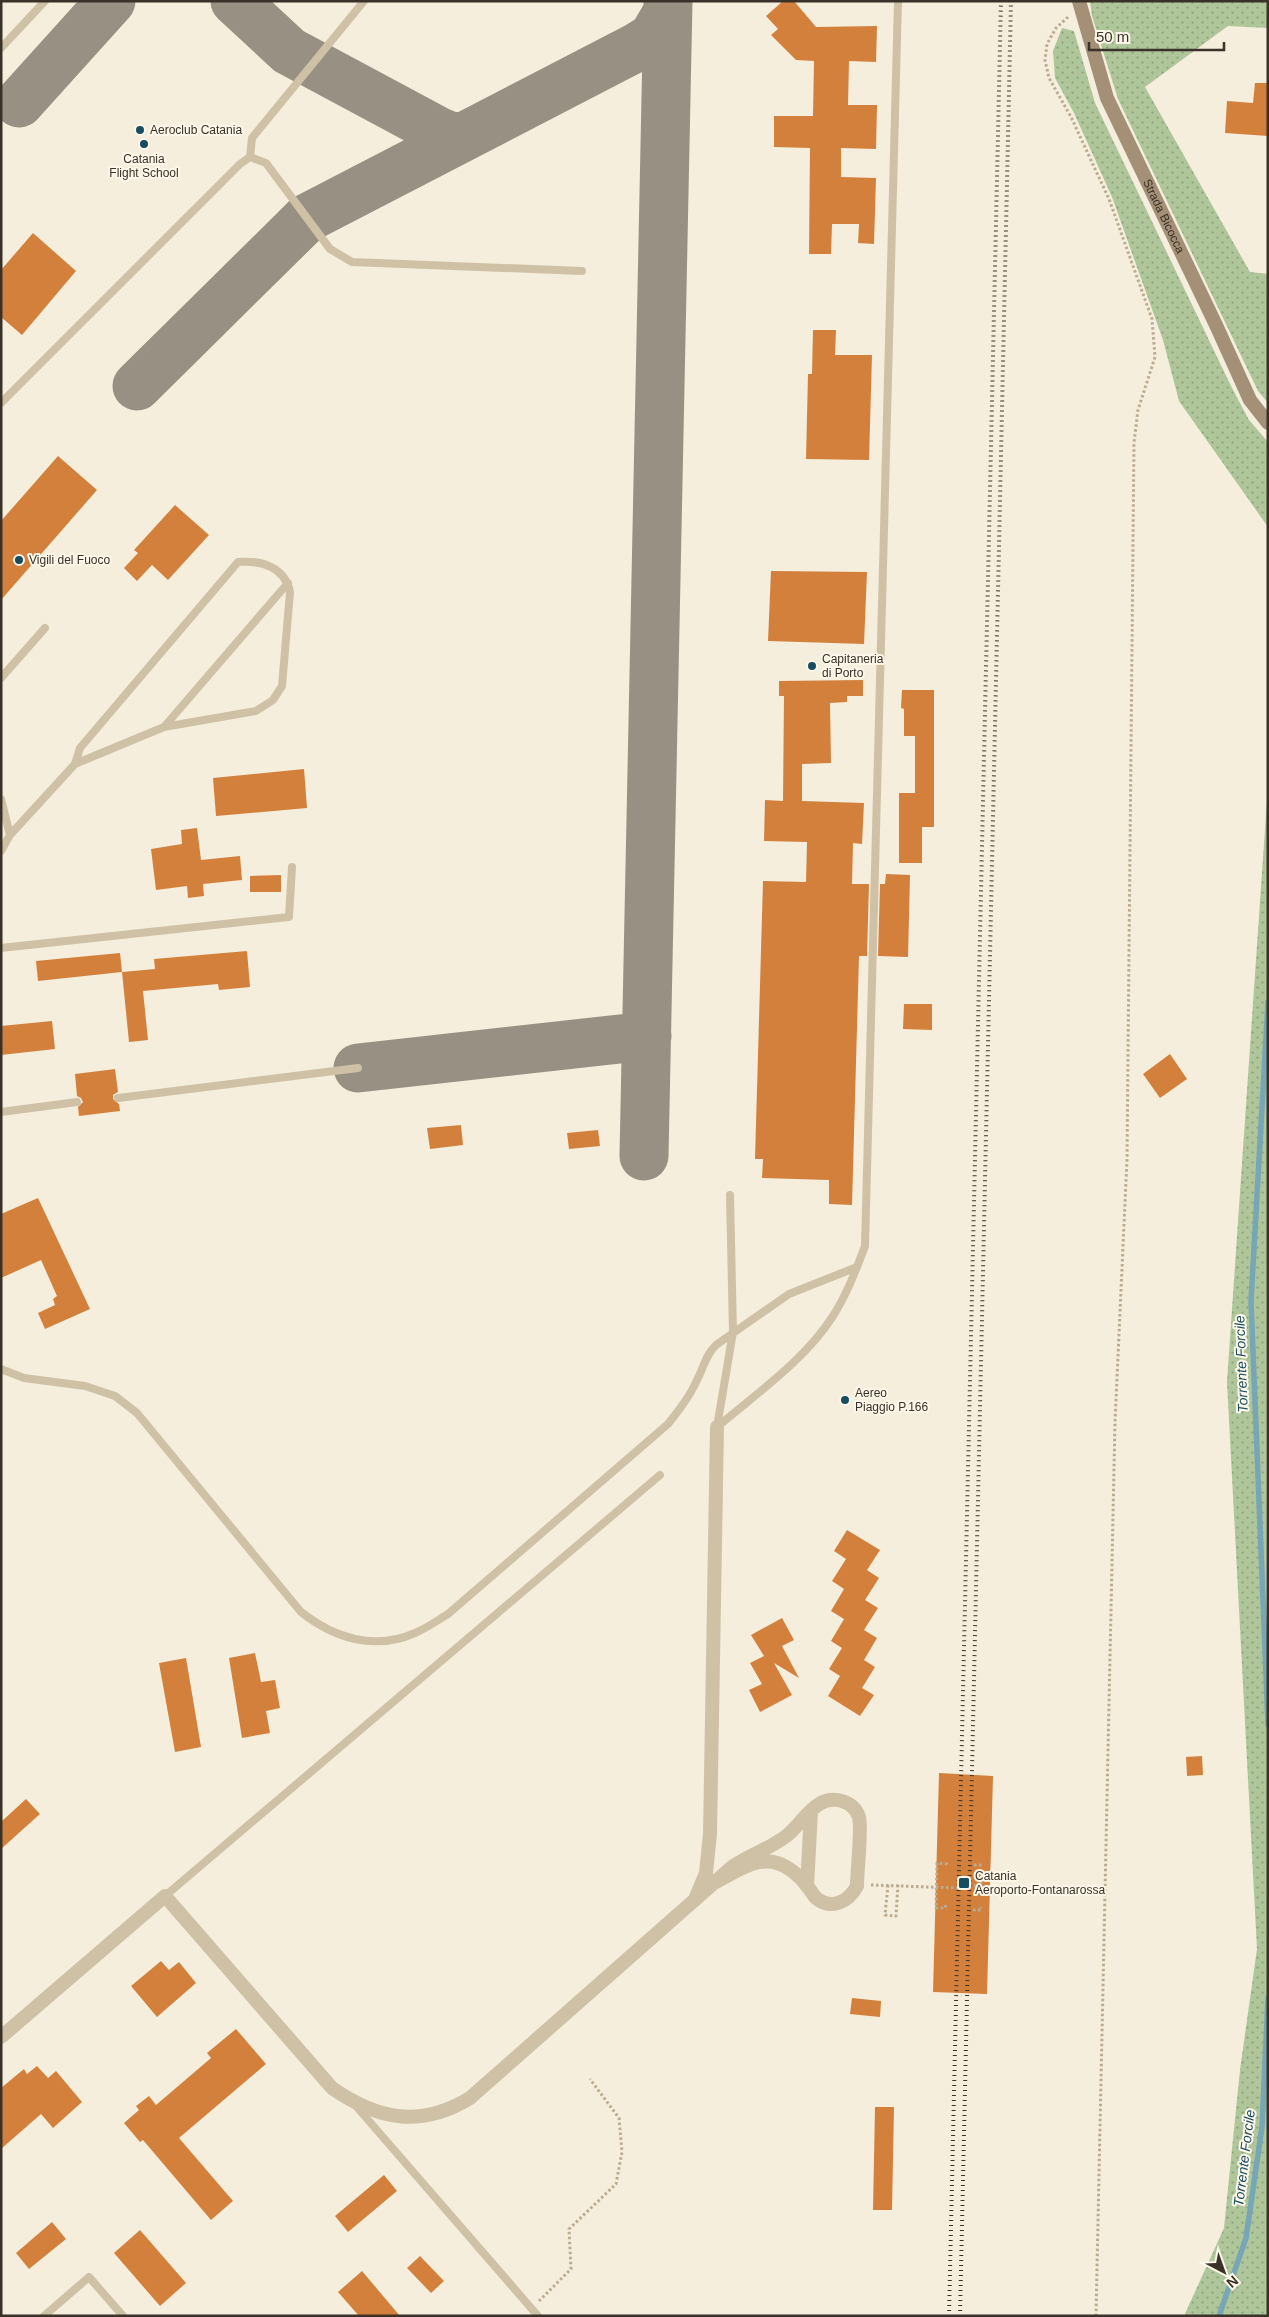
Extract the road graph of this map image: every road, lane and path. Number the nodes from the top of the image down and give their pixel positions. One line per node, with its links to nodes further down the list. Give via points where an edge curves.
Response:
1 (45, 1): 5 (lane)
2 (364, 1): 6 (lane, via 252,138)
3 (898, 1): 26 (lane, via 867,1222 865,1246)
4 (1079, 6): 9 (main road, Strada Bicocca, via 1107,98 1250,400); 56 (path, via 1056,28 1047,44 1045,60 1049,78 1109,199 1152,319 1155,341 1155,357 1138,410 1134,442 1127,1159 1115,1422)
5 (1, 48)
6 (250, 157): 7 (lane, via 266,163 330,249 352,262); 8 (lane)
7 (582, 271)
8 (1, 403)
9 (1268, 423)
10 (288, 583): 13 (lane); 13 (lane, via 290,592 282,686 273,700 256,711); 14 (lane, via 273,567 255,561 238,562 80,748)
11 (45, 628): 12 (lane)
12 (1, 678)
13 (164, 727): 14 (lane)
14 (75, 764): 17 (lane)
15 (1, 799): 16 (lane)
16 (2, 809): 17 (lane)
17 (10, 835): 18 (lane)
18 (1, 851)
19 (292, 867): 20 (lane, via 289,917)
20 (1, 948)
21 (358, 1068): 22 (lane)
22 (118, 1098)
23 (77, 1102): 24 (lane)
24 (1, 1112)
25 (730, 1195): 27 (lane)
26 (857, 1267): 27 (lane, via 788,1294); 29 (lane, via 833,1317 803,1353)
27 (733, 1332): 28 (lane, via 706,1355 698,1380 668,1424 448,1614 415,1634 386,1642 347,1638 319,1626 301,1612 137,1413 115,1396 86,1386 24,1378); 29 (lane)
28 (1, 1369)
29 (718, 1427): 45 (street, via 710,1834 706,1873)
30 (660, 1475): 44 (lane)
31 (811, 1812): 36 (street, via 785,1837 746,1857); 39 (street); 39 (street, via 831,1800 843,1801 853,1807 859,1817 857,1886 853,1894 837,1904 827,1904 818,1900)
32 (974, 1865): 34 (path)
33 (947, 1866): 40 (path, via 938,1863)
34 (982, 1867)
35 (946, 1881): 41 (path)
36 (716, 1882): 39 (street, via 748,1865 764,1861 777,1862 788,1868); 45 (street)
37 (981, 1882): 42 (path, via 981,1886)
38 (898, 1885): 38 (path, via 896,1916 885,1915 888,1884); 40 (path)
39 (807, 1886)
40 (937, 1886): 41 (path); 46 (path, via 936,1908 945,1908)
41 (946, 1886): 43 (path)
42 (974, 1886)
43 (958, 1888)
44 (165, 1896): 49 (street); 51 (street, via 332,2088)
45 (695, 1900): 51 (street, via 470,2098 438,2113 416,2117 396,2117)
46 (946, 1905)
47 (981, 1906): 48 (path, via 981,1910)
48 (973, 1910)
49 (1, 2037)
50 (590, 2079): 52 (path, via 619,2118 622,2152 616,2184 569,2229 572,2270)
51 (354, 2103): 52 (lane)
52 (532, 2308): 55 (lane)
53 (44, 2316): 54 (lane, via 89,2276)
54 (124, 2316)
55 (538, 2316)
56 (1096, 2316)

